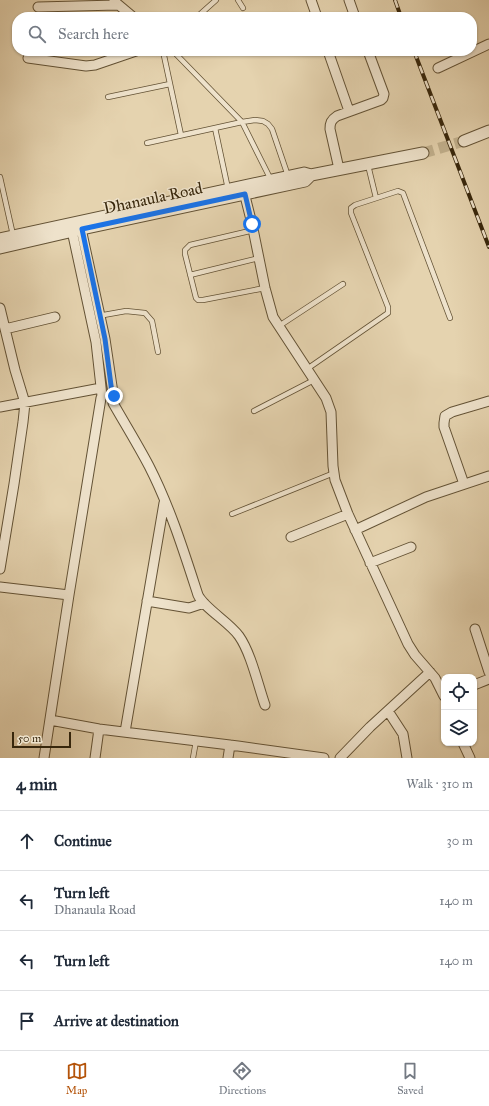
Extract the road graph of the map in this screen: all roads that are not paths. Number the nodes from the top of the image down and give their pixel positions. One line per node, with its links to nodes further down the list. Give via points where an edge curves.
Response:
1 (216, 0): 9 (lane)
2 (238, 0): 7 (lane)
3 (311, 0): 10 (street)
4 (349, 0): 11 (street)
5 (115, 2): 6 (street); 8 (street)
6 (38, 7)
7 (243, 8)
8 (127, 12)
9 (203, 12)
10 (315, 12)
11 (353, 12)
12 (489, 44): 13 (street)
13 (477, 50)
14 (121, 56): 20 (street, via 86,66)
15 (164, 56): 22 (lane)
16 (178, 56): 25 (lane)
17 (330, 56): 24 (street)
18 (370, 56): 24 (street, via 384,94 383,98)
19 (464, 56): 21 (street)
20 (28, 58)
21 (438, 68)
22 (170, 84): 23 (lane); 28 (lane)
23 (108, 98)
24 (349, 111): 33 (street, via 332,119 330,124)
25 (242, 122): 26 (lane); 35 (lane, via 262,121 268,124); 37 (lane)
26 (215, 128): 28 (lane); 38 (lane)
27 (489, 131): 29 (street)
28 (181, 135): 30 (lane)
29 (464, 141)
30 (147, 143)
31 (423, 153): 32 (street, Dhanaula Road)
32 (368, 164): 33 (street, Dhanaula Road); 40 (lane)
33 (339, 169): 34 (street, Dhanaula Road)
34 (311, 175): 35 (street, Dhanaula Road, via 304,173); 39 (street, Dhanaula Road, via 306,181)
35 (288, 176): 37 (street, Dhanaula Road)
36 (0, 177): 43 (lane)
37 (271, 180): 39 (street, Dhanaula Road)
38 (228, 190): 39 (street, Dhanaula Road); 41 (street, Dhanaula Road)
39 (244, 190): 41 (street, Dhanaula Road); 42 (street)
40 (376, 198): 54 (lane, via 398,191 405,196); 60 (lane, via 355,205 351,211 388,307 388,313)
41 (76, 226): 43 (street, Dhanaula Road); 45 (street, Dhanaula Road); 51 (street); 53 (street)
42 (254, 230): 46 (street); 47 (lane, via 187,247 184,254)
43 (13, 235): 44 (street, Dhanaula Road)
44 (0, 239)
45 (0, 248)
46 (259, 258): 47 (lane); 49 (street)
47 (190, 275): 49 (lane, via 198,300)
48 (343, 284): 55 (lane)
49 (265, 288): 55 (street)
50 (0, 308): 56 (street)
51 (100, 315): 53 (lane); 59 (lane, via 126,311 145,313 152,321); 63 (street)
52 (55, 317): 56 (street)
53 (91, 317): 62 (street)
54 (450, 318)
55 (279, 326): 60 (street)
56 (5, 330): 57 (street)
57 (9, 348): 58 (street); 65 (street)
58 (0, 350)
59 (158, 352)
60 (307, 369): 61 (street)
61 (314, 380): 67 (lane); 68 (street, via 326,398 331,412)
62 (101, 394): 63 (street, via 102,401 106,404); 65 (street); 80 (street)
63 (113, 398): 71 (street, via 150,467)
64 (489, 401): 70 (street, via 445,416 444,427)
65 (25, 403): 66 (street); 78 (street)
66 (0, 407)
67 (254, 411)
68 (334, 473): 72 (lane); 73 (street)
69 (488, 478): 70 (street)
70 (464, 484): 74 (street, via 426,497)
71 (164, 502): 81 (street); 82 (street, via 178,534 198,595)
72 (232, 514)
73 (348, 514): 74 (street); 75 (street)
74 (355, 530): 77 (street)
75 (291, 537)
76 (411, 547): 77 (street)
77 (370, 563): 84 (street, via 408,644)
78 (0, 569)
79 (0, 587): 80 (street)
80 (69, 595): 91 (street)
81 (147, 601): 82 (street, via 189,608); 93 (street)
82 (204, 603): 89 (street, via 239,636 248,654)
83 (475, 629): 85 (street)
84 (430, 672): 88 (street); 90 (street)
85 (489, 672)
86 (489, 679): 87 (street)
87 (477, 684)
88 (441, 690)
89 (265, 705)
90 (388, 711): 102 (street); 103 (street, via 403,734)
91 (50, 720): 92 (street); 97 (street)
92 (99, 729): 93 (street); 98 (street)
93 (125, 732): 94 (street)
94 (196, 741): 95 (street); 99 (lane)
95 (230, 745): 100 (street); 101 (street)
96 (465, 746): 104 (street)
97 (44, 758)
98 (95, 758)
99 (194, 758)
100 (228, 758)
101 (324, 758)
102 (340, 758)
103 (407, 758)
104 (470, 758)

